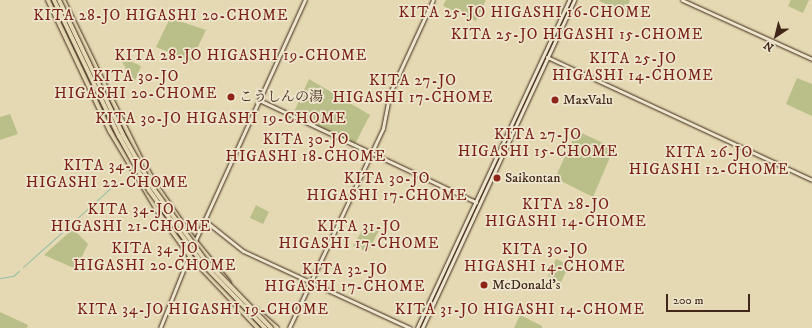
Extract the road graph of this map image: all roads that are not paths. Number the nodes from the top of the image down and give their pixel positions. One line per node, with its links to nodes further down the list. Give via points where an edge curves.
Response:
1 (48, 0): 20 (highway, via 110,131 159,213)
2 (54, 0): 24 (highway, bridge, via 119,136 149,190 202,263)
3 (59, 0): 25 (highway, bridge, via 123,135 153,188 205,260)
4 (63, 0): 19 (highway, via 138,154 161,194)
5 (305, 0): 13 (street)
6 (433, 0): 14 (street, via 390,93 383,128)
7 (569, 0): 10 (street)
8 (574, 0): 11 (street)
9 (682, 0): 12 (street)
10 (543, 56): 11 (street); 16 (street)
11 (548, 58): 15 (street); 17 (street)
12 (812, 59)
13 (259, 100): 14 (street); 18 (street)
14 (370, 152): 16 (street); 21 (street)
15 (812, 180)
16 (476, 202): 17 (street); 29 (street)
17 (480, 204): 30 (street)
18 (204, 220): 19 (street); 21 (street, via 243,251)
19 (195, 241): 20 (street); 26 (highway, via 235,289)
20 (190, 256): 22 (street); 23 (highway)
21 (311, 282): 27 (street); 28 (street)
22 (160, 328)
23 (258, 328)
24 (265, 328)
25 (271, 328)
26 (277, 328)
27 (288, 328)
28 (410, 328)
29 (417, 328)
30 (422, 328)

